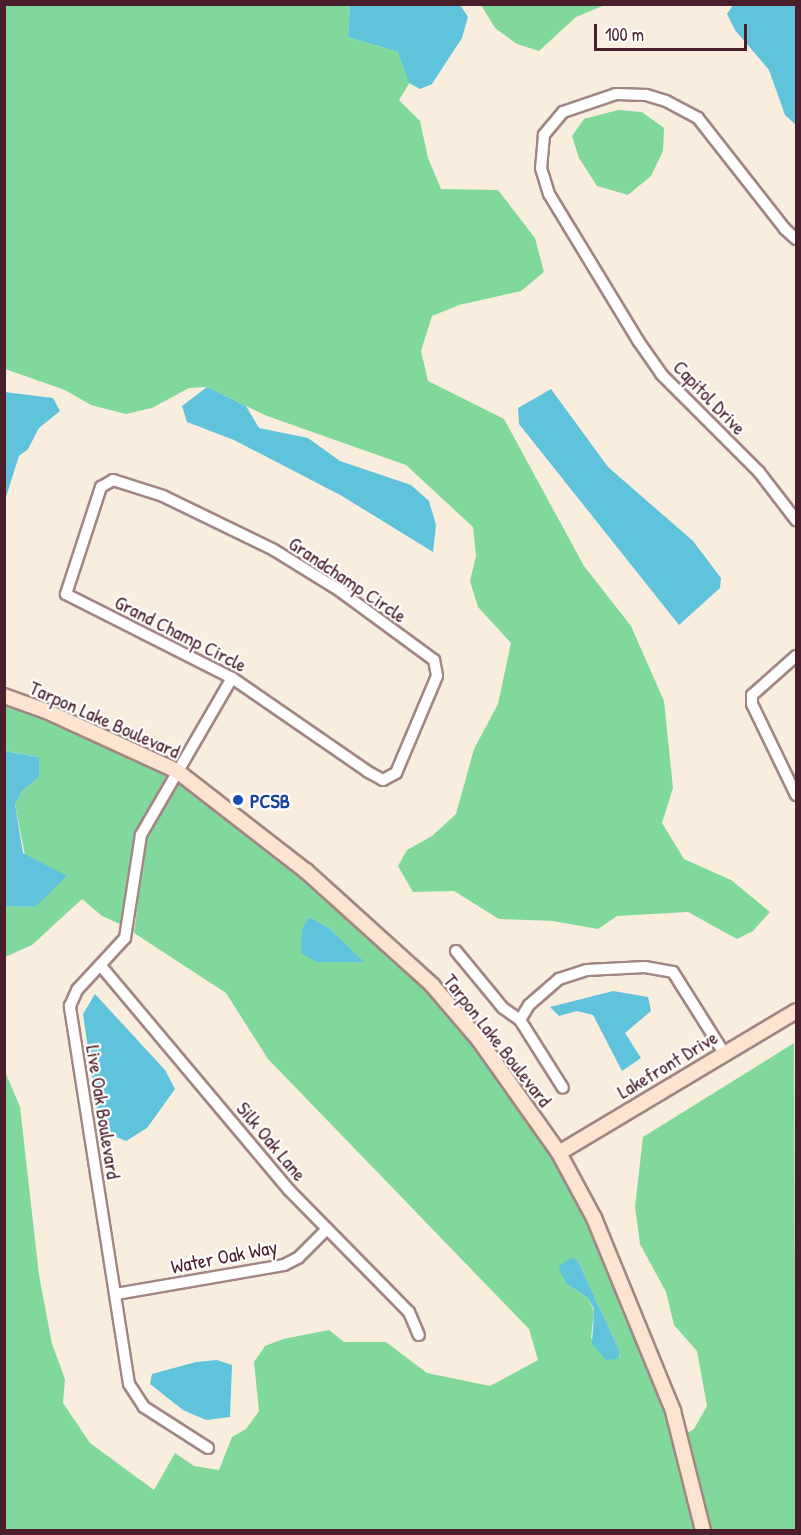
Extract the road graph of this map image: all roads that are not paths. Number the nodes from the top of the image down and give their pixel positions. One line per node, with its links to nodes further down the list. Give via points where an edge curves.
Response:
1 (796, 238): 3 (street, Capitol Drive, via 784,229 698,118 656,98 616,94 563,112 544,135 541,155 549,194 661,374 759,472)
2 (113, 480): 5 (street, Grand Champ Circle, via 101,487 64,591); 8 (street, Grandchamp Circle, via 163,496 274,550 340,591 434,660 437,676 396,773)
3 (796, 520)
4 (796, 657): 9 (street, via 752,695 752,704)
5 (232, 678): 7 (street, Live Oak Boulevard); 8 (street, Grand Champ Circle)
6 (4, 696): 7 (street, Tarpon Lake Boulevard)
7 (177, 771): 11 (street, Live Oak Boulevard, via 141,835 125,938); 16 (street, Tarpon Lake Boulevard, via 306,871 432,985 479,1040)
8 (383, 780)
9 (796, 795)
10 (456, 951): 13 (street, via 503,1008)
11 (101, 966): 17 (street, Silk Oak Lane, via 289,1190); 18 (street, Live Oak Boulevard, via 77,990 70,1016)
12 (796, 1011): 14 (street, Lakefront Drive)
13 (520, 1020): 14 (street, via 529,1005 559,979 586,970 645,968 673,972); 15 (street)
14 (724, 1053): 16 (street, Lakefront Drive)
15 (563, 1088)
16 (559, 1153): 21 (street, Tarpon Lake Boulevard, via 594,1218 656,1362 673,1411)
17 (327, 1229): 18 (street, Water Oak Way, via 298,1258 284,1265); 19 (street, Silk Oak Lane, via 409,1312)
18 (116, 1294): 20 (street, Live Oak Boulevard, via 134,1395 144,1407)
19 (419, 1335)
20 (208, 1448)
21 (703, 1530)

